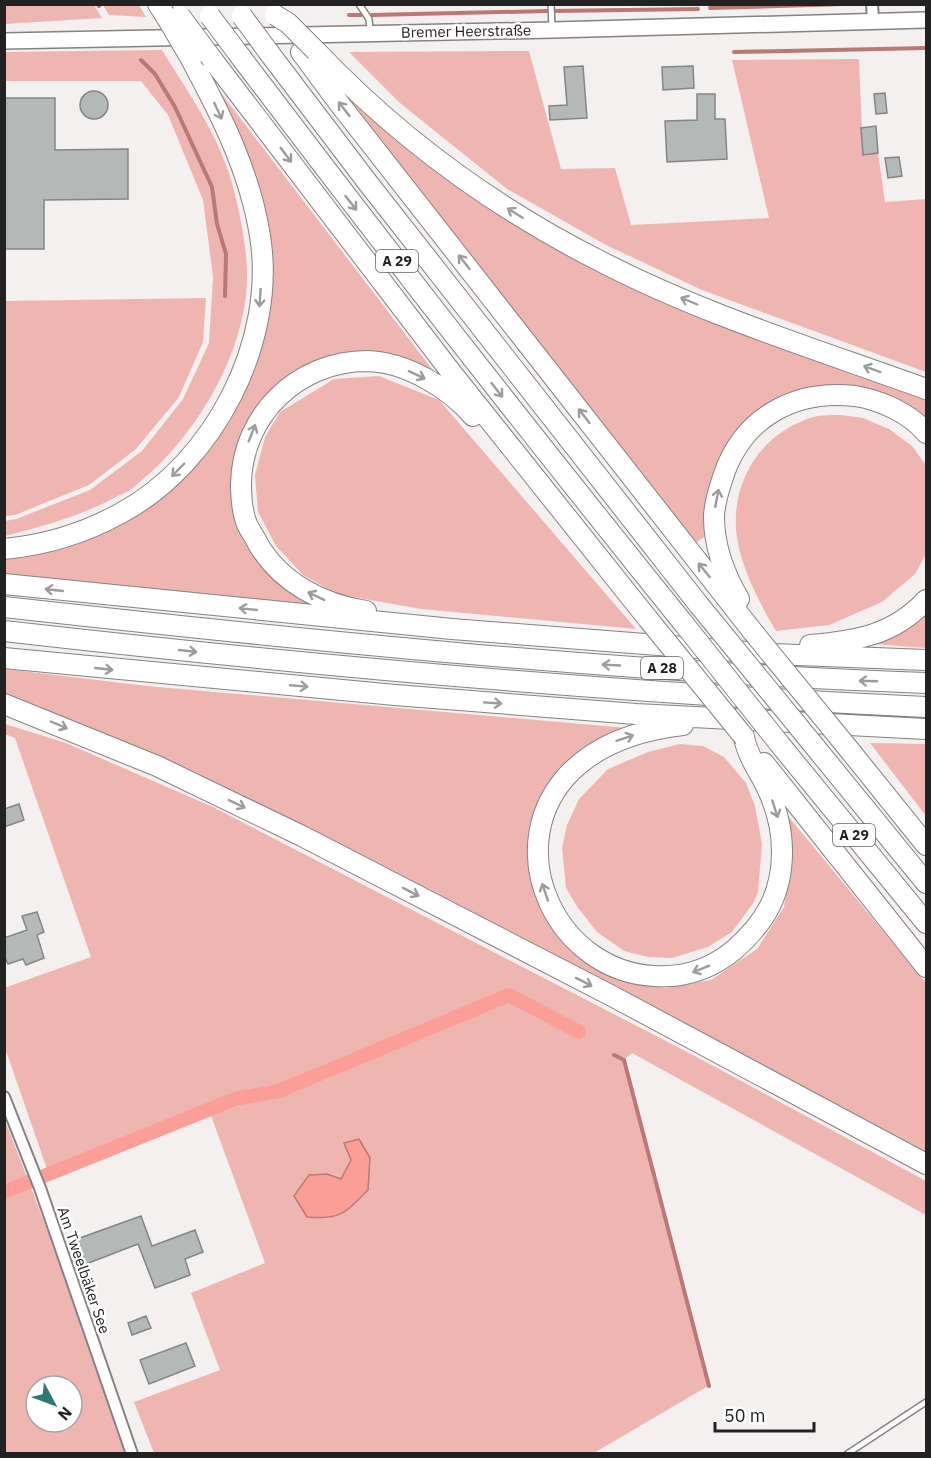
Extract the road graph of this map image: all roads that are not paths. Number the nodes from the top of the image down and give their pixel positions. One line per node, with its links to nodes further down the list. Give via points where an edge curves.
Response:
1 (359, 4): 10 (lane, via 369,19)
2 (551, 4): 9 (lane)
3 (206, 10): 34 (highway, A 29, one-way to 34, bridge, via 549,456)
4 (238, 10): 33 (highway, A 29, bridge, via 699,605)
5 (272, 10): 12 (highway, bridge, via 288,23)
6 (169, 11): 15 (highway, one-way to 15, bridge, via 212,59); 16 (highway, one-way to 16, bridge, via 240,159 253,198 261,238 262,276 252,347 236,386 210,431 168,480 123,513 82,532 32,546)
7 (873, 12): 8 (main road, Bremer Heerstraße); 9 (main road, Bremer Heerstraße)
8 (927, 20)
9 (553, 30): 10 (main road, Bremer Heerstraße)
10 (370, 33): 11 (main road, Bremer Heerstraße)
11 (4, 41)
12 (309, 51): 13 (highway, one-way to 12, via 705,308 607,265 467,182); 22 (highway, one-way to 12, via 352,120)
13 (927, 389)
14 (927, 434): 22 (highway, one-way to 14, via 720,556 714,516 727,464 741,441 778,408 803,398 834,394 868,398 890,407)
15 (541, 486): 20 (highway, one-way to 15, via 439,620 362,610 323,600 280,572 247,523 241,498 245,449 257,421 283,391 320,371 367,361 392,365 441,388 465,407 523,474); 31 (highway, bridge)
16 (4, 549)
17 (4, 584): 20 (highway, one-way to 17)
18 (927, 600): 23 (highway, via 915,612 878,633)
19 (4, 607): 26 (highway, A 28, one-way to 19, via 588,664 258,635)
20 (452, 629): 23 (highway)
21 (4, 631): 28 (highway, A 28, one-way to 28, via 400,672)
22 (753, 632): 32 (highway, bridge)
23 (773, 654): 25 (highway)
24 (4, 658): 29 (highway, one-way to 29, via 395,695)
25 (927, 660)
26 (927, 683)
27 (4, 704): 37 (highway, one-way to 37, via 157,766 302,836)
28 (927, 707)
29 (715, 719): 30 (highway); 31 (highway, one-way to 29, via 746,749 774,805 782,850 781,879 760,923 724,958 699,971 670,977 618,969 585,951 553,913 543,888 538,845 543,816 552,798 564,779 597,750 622,738 681,725 702,726)
30 (927, 729)
31 (744, 737): 35 (highway)
32 (927, 845)
33 (927, 883)
34 (927, 923)
35 (927, 967)
36 (4, 1097): 39 (street, Am Tweelbäker See, via 40,1188)
37 (927, 1164)
38 (927, 1402): 40 (lane)
39 (132, 1454)
40 (847, 1454)

